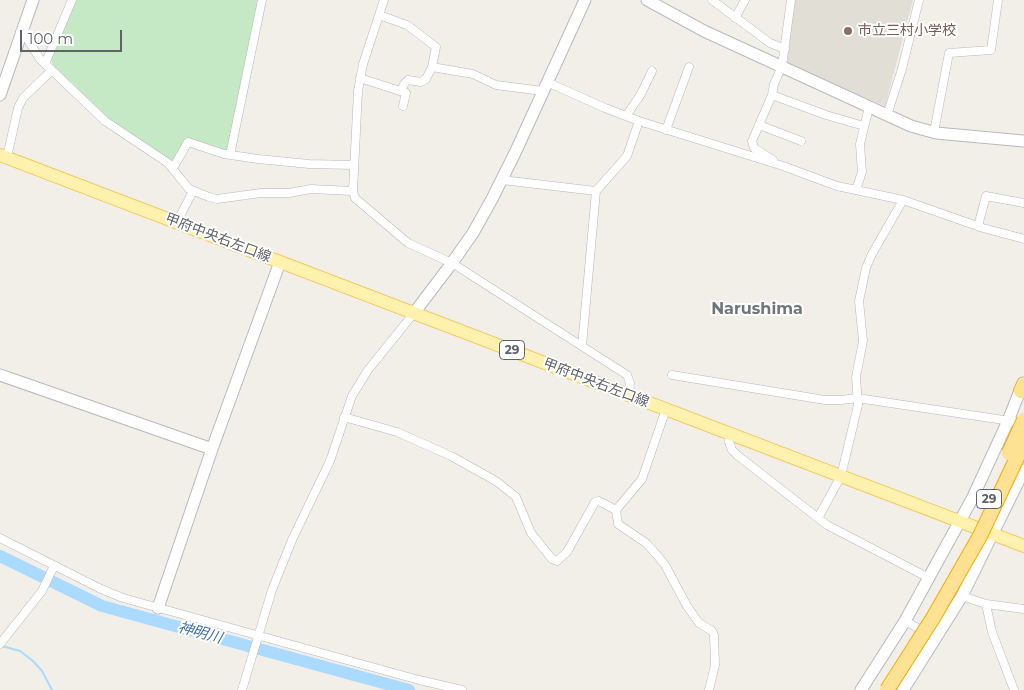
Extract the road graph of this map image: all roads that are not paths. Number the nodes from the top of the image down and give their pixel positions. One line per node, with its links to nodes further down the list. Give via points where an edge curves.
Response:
1 (33, 0): 14 (street)
2 (72, 0): 16 (street)
3 (262, 0): 38 (street)
4 (384, 0): 12 (street)
5 (585, 0): 23 (street)
6 (647, 0): 17 (street)
7 (712, 0): 13 (street)
8 (746, 0): 13 (street)
9 (791, 0): 15 (street)
10 (919, 0): 29 (street)
11 (998, 0): 35 (street, via 991,50 949,53)
12 (379, 15): 18 (street, via 407,25 436,47); 22 (street)
13 (735, 18): 15 (street)
14 (20, 32): 16 (street); 25 (street)
15 (784, 49): 17 (street)
16 (45, 64): 20 (street)
17 (782, 66): 26 (street); 28 (street)
18 (432, 67): 23 (street, via 472,74 496,85); 24 (street, via 426,79 421,82 408,80)
19 (689, 67): 34 (street)
20 (52, 70): 39 (street, via 23,98); 42 (street, via 105,121)
21 (652, 71): 30 (street, via 642,94)
22 (360, 78): 24 (street); 40 (street)
23 (545, 86): 30 (street); 43 (street)
24 (401, 91): 27 (street, via 406,93)
25 (0, 95)
26 (772, 95): 32 (street); 33 (street)
27 (403, 106)
28 (869, 107): 29 (street); 33 (street)
29 (887, 115): 35 (street)
30 (626, 116): 31 (street)
31 (639, 121): 34 (street); 47 (street, via 626,156)
32 (759, 126): 36 (street); 41 (street, via 752,141 754,148)
33 (864, 126): 44 (street, via 860,144 862,172)
34 (666, 130): 41 (street)
35 (934, 132): 37 (street)
36 (801, 141)
37 (1024, 141)
38 (230, 155): 40 (street, via 258,160); 42 (street, via 188,142)
39 (4, 156): 50 (main road, 甲府中央右左口線 / 29)
40 (354, 165): 46 (street)
41 (783, 166): 44 (street)
42 (173, 168): 45 (street)
43 (502, 180): 47 (street); 54 (street, via 473,233)
44 (856, 190): 48 (street)
45 (193, 191): 46 (street, via 217,199 311,189); 50 (street)
46 (353, 191): 54 (street, via 355,198 408,243)
47 (596, 191): 56 (street)
48 (904, 200): 51 (street); 61 (street, via 872,254 862,285 859,300 863,341 856,377)
49 (1024, 203): 51 (street, via 986,196)
50 (177, 222): 53 (main road, 甲府中央右左口線 / 29)
51 (978, 226): 52 (street)
52 (1024, 239)
53 (280, 262): 55 (main road, 甲府中央右左口線 / 29); 68 (street)
54 (452, 263): 55 (street); 56 (street)
55 (414, 313): 60 (main road, 甲府中央右左口線 / 29); 63 (street, via 359,382)
56 (582, 346): 60 (street, via 627,375)
57 (0, 375): 68 (street)
58 (672, 375): 61 (street, via 825,400)
59 (1023, 386): 64 (street)
60 (629, 395): 62 (main road, 甲府中央右左口線 / 29)
61 (857, 398): 64 (street); 70 (street)
62 (666, 409): 66 (main road, 甲府中央右左口線 / 29); 71 (street, via 642,479)
63 (344, 417): 71 (street, via 397,432 496,481 516,497 531,532 557,561 567,552 595,502 599,500); 85 (street, via 330,461 292,540)
64 (1008, 421): 65 (street); 73 (street)
65 (1024, 421): 79 (highway, 29, bridge)
66 (730, 433): 70 (main road, 甲府中央右左口線 / 29); 72 (street, via 732,450 737,455)
67 (1024, 443): 79 (highway, 29, bridge, via 980,536)
68 (212, 449): 82 (street)
69 (1024, 470): 74 (street)
70 (842, 476): 72 (street); 73 (main road, 甲府中央右左口線 / 29)
71 (616, 510): 90 (street, via 618,524 658,555 699,623 714,634 715,665)
72 (818, 518): 78 (street)
73 (960, 522): 74 (main road, 甲府中央右左口線 / 29); 78 (street)
74 (993, 534): 76 (main road, 甲府中央右左口線 / 29); 80 (street)
75 (0, 538): 77 (street)
76 (1024, 546)
77 (53, 568): 82 (street, via 107,592); 87 (street, via 42,590)
78 (930, 578): 84 (street)
79 (956, 578): 92 (highway, 29, bridge)
80 (962, 596): 81 (street); 86 (street)
81 (986, 604): 83 (street); 94 (street, via 992,632)
82 (158, 608): 85 (street)
83 (1024, 609)
84 (905, 620): 86 (street); 91 (street)
85 (257, 638): 88 (street); 89 (street)
86 (936, 639): 93 (street)
87 (1, 643)
88 (242, 690)
89 (462, 690)
90 (709, 690)
91 (861, 690)
92 (887, 690)
93 (904, 690)
94 (1014, 690)

